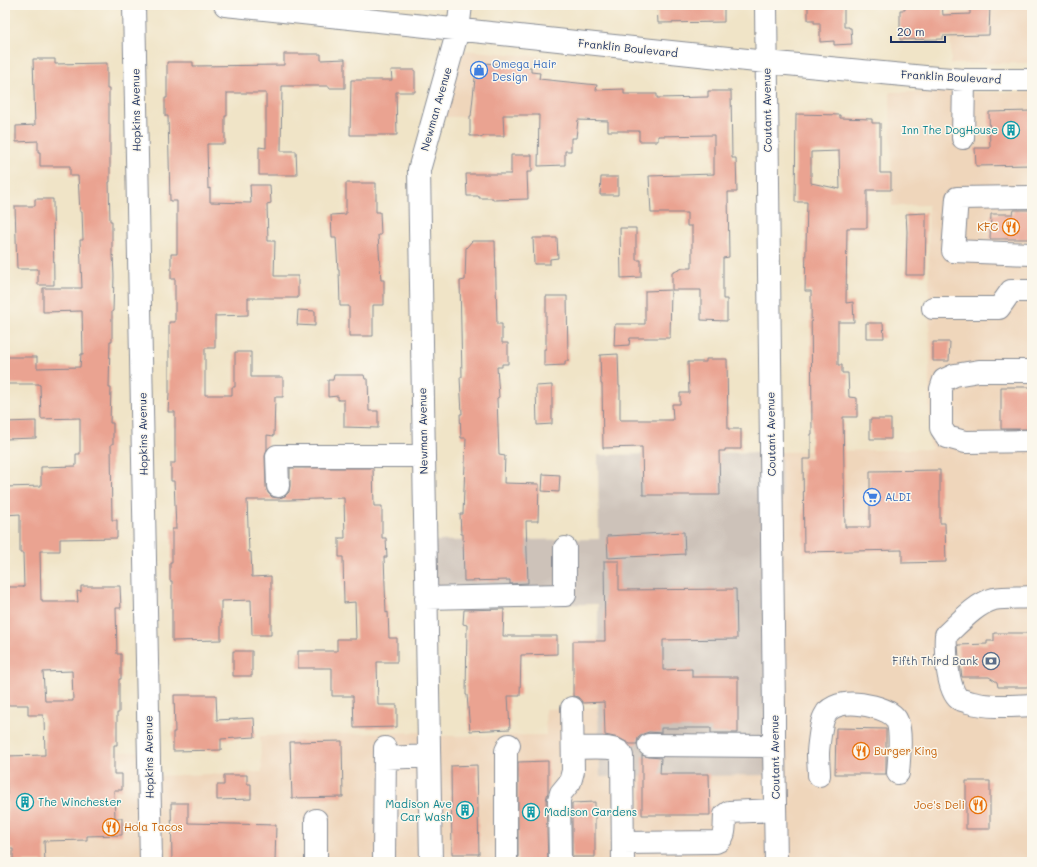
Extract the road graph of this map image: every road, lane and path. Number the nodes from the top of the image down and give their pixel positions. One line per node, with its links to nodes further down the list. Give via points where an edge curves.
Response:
1 (134, 5): 34 (street, Hopkins Avenue)
2 (225, 5): 5 (street, Franklin Boulevard)
3 (461, 5): 5 (street, Newman Avenue)
4 (766, 5): 6 (street, Coutant Avenue)
5 (458, 30): 6 (street, Franklin Boulevard); 16 (street, Newman Avenue, via 419,170)
6 (766, 62): 7 (street, Franklin Boulevard); 25 (street, Coutant Avenue)
7 (964, 80): 8 (street, Franklin Boulevard); 9 (street)
8 (1032, 80)
9 (963, 138)
10 (1032, 198): 11 (street, via 956,198 953,251)
11 (1032, 254)
12 (1032, 292): 13 (street, via 1011,291 999,308)
13 (933, 308)
14 (1032, 372): 15 (street, via 979,371 955,375 944,380 941,389 942,428 947,437 965,442)
15 (1032, 441)
16 (424, 456): 17 (street, via 278,456); 20 (street, Newman Avenue)
17 (278, 486)
18 (565, 548): 20 (street, via 565,595)
19 (1032, 597): 21 (street, via 993,600 983,604 946,634 945,646 952,688 959,699 990,707)
20 (426, 598): 27 (street, Newman Avenue)
21 (1032, 705)
22 (572, 708): 26 (street)
23 (509, 745): 37 (street, via 506,751)
24 (649, 745): 25 (street)
25 (774, 746): 30 (street, Coutant Avenue)
26 (573, 748): 32 (street, via 612,749 621,753); 38 (street, via 573,771 570,782 559,800)
27 (429, 756): 33 (street, via 385,753); 36 (street, Newman Avenue)
28 (898, 773): 29 (street, via 900,732 897,720 890,713 854,703 835,707 822,720 818,752)
29 (819, 775)
30 (775, 810): 32 (street, via 729,812 725,816 720,841); 39 (street, Coutant Avenue)
31 (316, 820): 35 (street)
32 (623, 852)
33 (384, 856)
34 (151, 862)
35 (316, 862)
36 (431, 862)
37 (506, 862)
38 (560, 862)
39 (776, 862)

